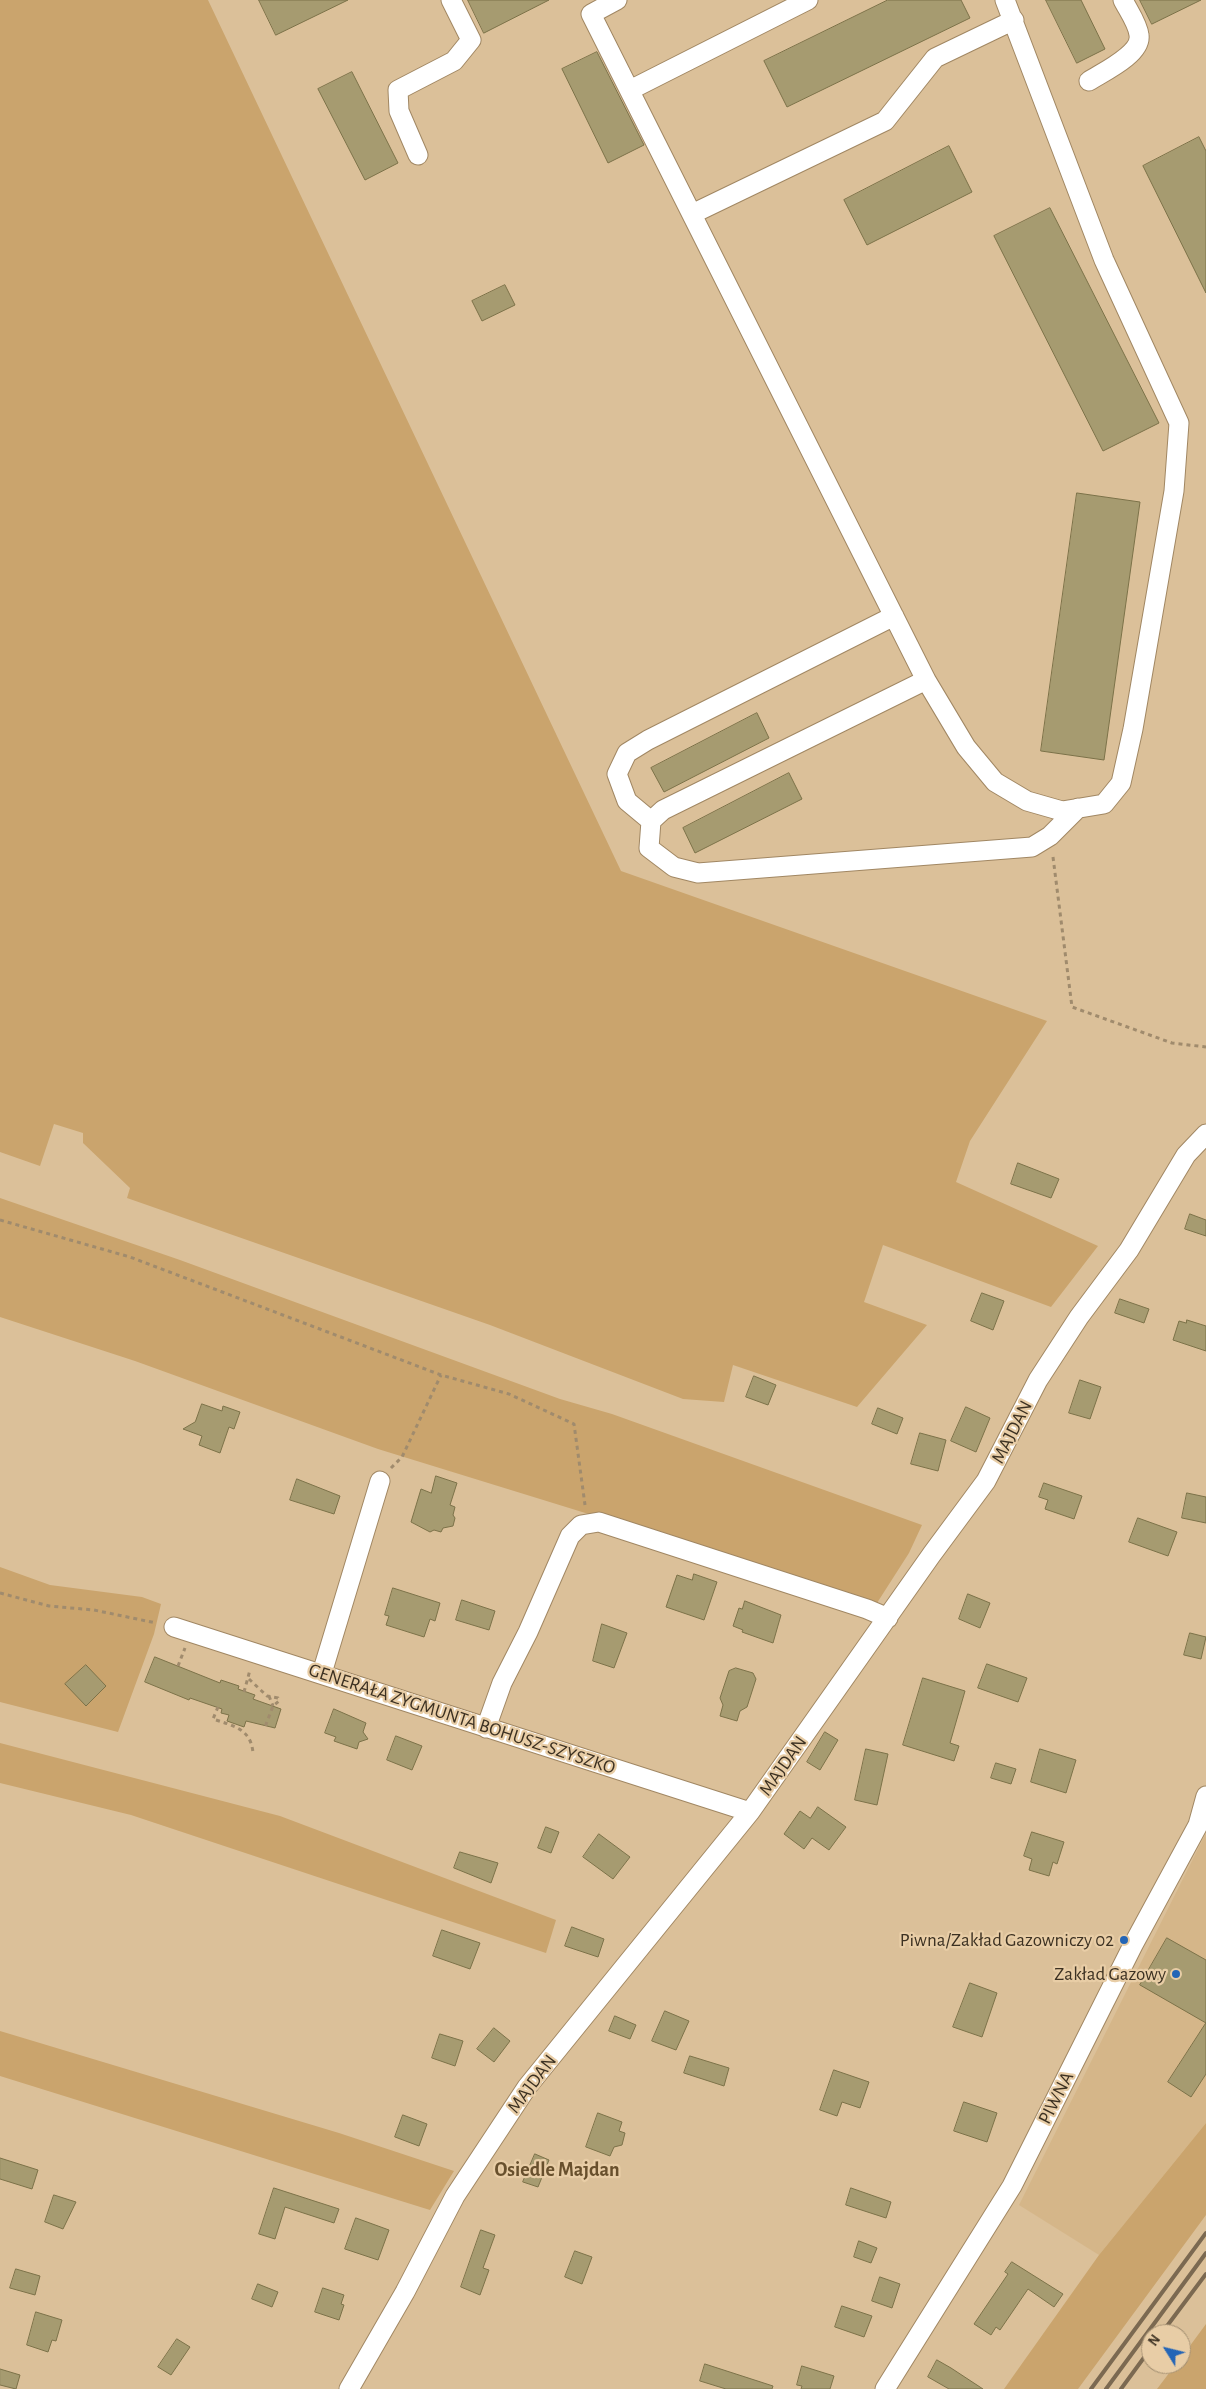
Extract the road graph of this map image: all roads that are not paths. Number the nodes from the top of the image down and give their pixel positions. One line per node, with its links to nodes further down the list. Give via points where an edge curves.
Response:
1 (451, 0): 9 (street, via 471,40 454,61 398,90 398,111)
2 (617, 0): 8 (street, via 591,14)
3 (808, 0): 8 (street)
4 (1004, 0): 6 (street)
5 (1123, 0): 7 (street, via 1139,33 1137,48)
6 (1014, 20): 10 (street, via 935,58 885,121); 13 (street, via 1104,260 1179,423 1174,491 1121,783 1104,804)
7 (1090, 81)
8 (630, 90): 10 (street)
9 (418, 156)
10 (692, 214): 11 (street)
11 (894, 616): 12 (street); 14 (street, via 628,753 617,774 627,801)
12 (926, 680): 13 (street, via 966,747 995,782 1027,801 1062,811); 14 (street, via 663,810)
13 (1078, 808): 14 (street, via 1050,836 1032,846 698,873 674,868 649,848)
14 (651, 821)
15 (1206, 1134): 17 (street, MAJDAN, via 1186,1156 1129,1250 1079,1317 1038,1380 986,1481)
16 (380, 1481): 19 (street)
17 (888, 1618): 20 (street, via 599,1522 581,1525 567,1543 502,1683); 22 (street, MAJDAN)
18 (174, 1627): 19 (street, GENERAŁA ZYGMUNTA BOHUSZ-SZYSZKO)
19 (322, 1673): 20 (street, GENERAŁA ZYGMUNTA BOHUSZ-SZYSZKO)
20 (486, 1728): 22 (street, GENERAŁA ZYGMUNTA BOHUSZ-SZYSZKO)
21 (1206, 1796): 24 (street, PIWNA, via 1198,1825 1133,1945 1012,2186)
22 (750, 1812): 23 (street, MAJDAN, via 528,2087 455,2196)
23 (349, 2389)
24 (885, 2389)

